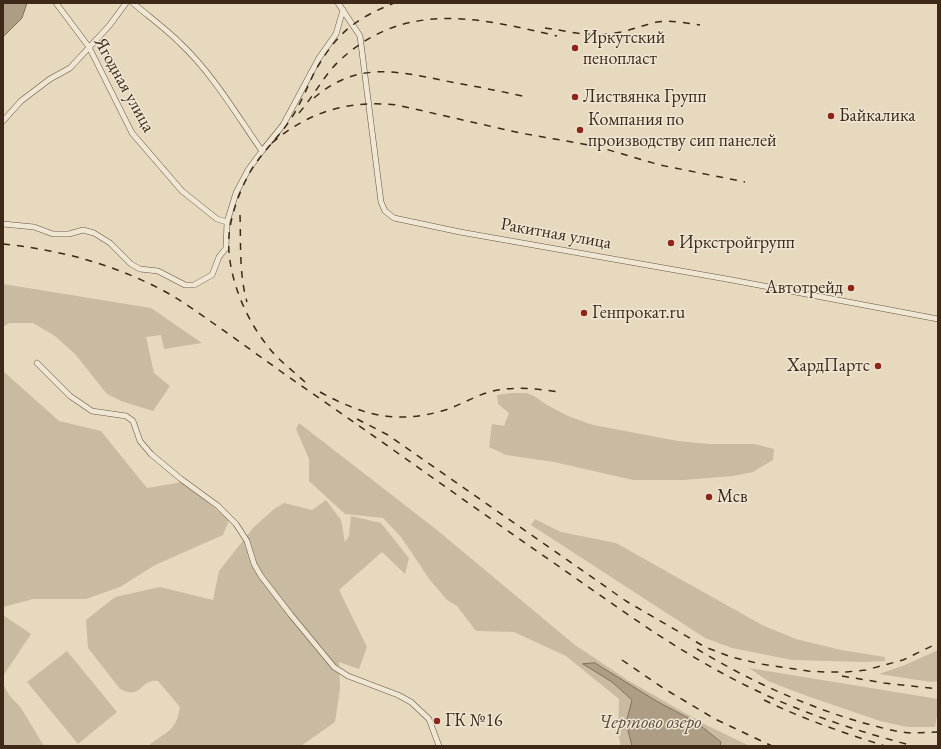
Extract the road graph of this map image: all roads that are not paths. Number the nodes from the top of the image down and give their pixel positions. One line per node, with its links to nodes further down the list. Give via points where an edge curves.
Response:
1 (56, 3): 6 (street, Ягодная улица)
2 (126, 3): 6 (street)
3 (132, 3): 8 (street, via 180,42 201,65)
4 (338, 3): 5 (street, Ракитная улица)
5 (343, 10): 8 (street, via 336,34 319,58 283,125); 11 (street, Ракитная улица, via 360,36 381,202 385,211 394,218)
6 (89, 47): 7 (street, via 70,68 50,79 21,101); 9 (street, Ягодная улица, via 132,133 182,191 217,219)
7 (3, 121)
8 (262, 151): 9 (street, via 236,193)
9 (227, 222): 10 (street, via 226,248 212,274 194,285 185,285 158,271 140,269 94,233 83,230 69,234 54,234 34,227)
10 (3, 224)
11 (938, 319)
12 (37, 363): 13 (street, via 70,396 92,411 126,416 133,421 140,441 151,454 218,506 236,524 247,541 254,564 261,576 334,667 348,676 411,702 429,719)
13 (439, 746)

